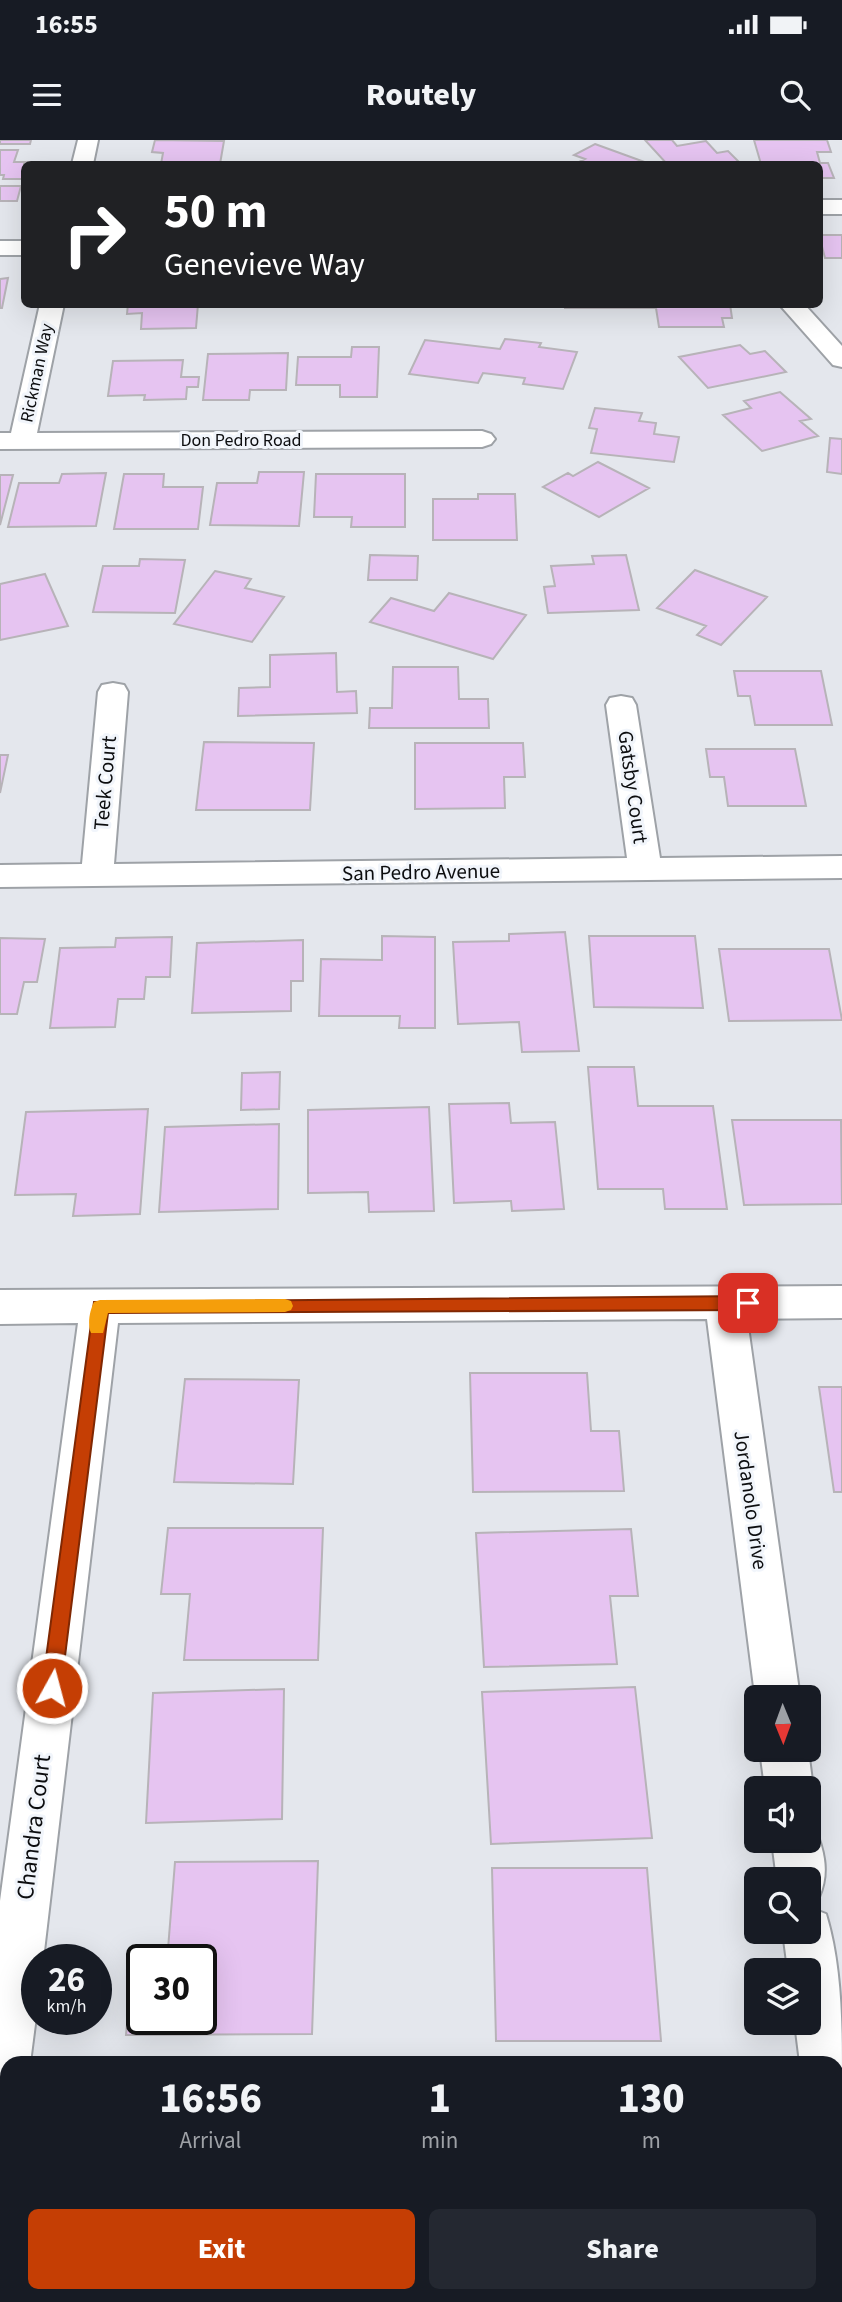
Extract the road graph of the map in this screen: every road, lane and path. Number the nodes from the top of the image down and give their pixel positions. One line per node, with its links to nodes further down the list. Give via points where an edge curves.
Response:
1 (88, 140): 2 (street)
2 (84, 161)
3 (823, 207): 4 (street)
4 (842, 207)
5 (0, 248): 6 (street)
6 (21, 248)
7 (50, 308): 11 (street, Rickman Way)
8 (794, 308): 9 (street)
9 (842, 360)
10 (482, 439): 11 (street, Don Pedro Road)
11 (11, 441)
12 (113, 692): 16 (street, Teek Court)
13 (621, 705): 15 (street, Gatsby Court)
14 (842, 867): 15 (street, San Pedro Avenue)
15 (645, 869): 16 (street, San Pedro Avenue)
16 (97, 875): 17 (street, San Pedro Avenue)
17 (0, 876)
18 (842, 1302): 19 (street)
19 (725, 1303): 21 (street); 22 (street, Jordanolo Drive)
20 (0, 1307): 21 (street)
21 (100, 1307): 24 (street, Chandra Court)
22 (775, 1685)
23 (810, 1944): 25 (street)
24 (5, 2056)
25 (825, 2056)

